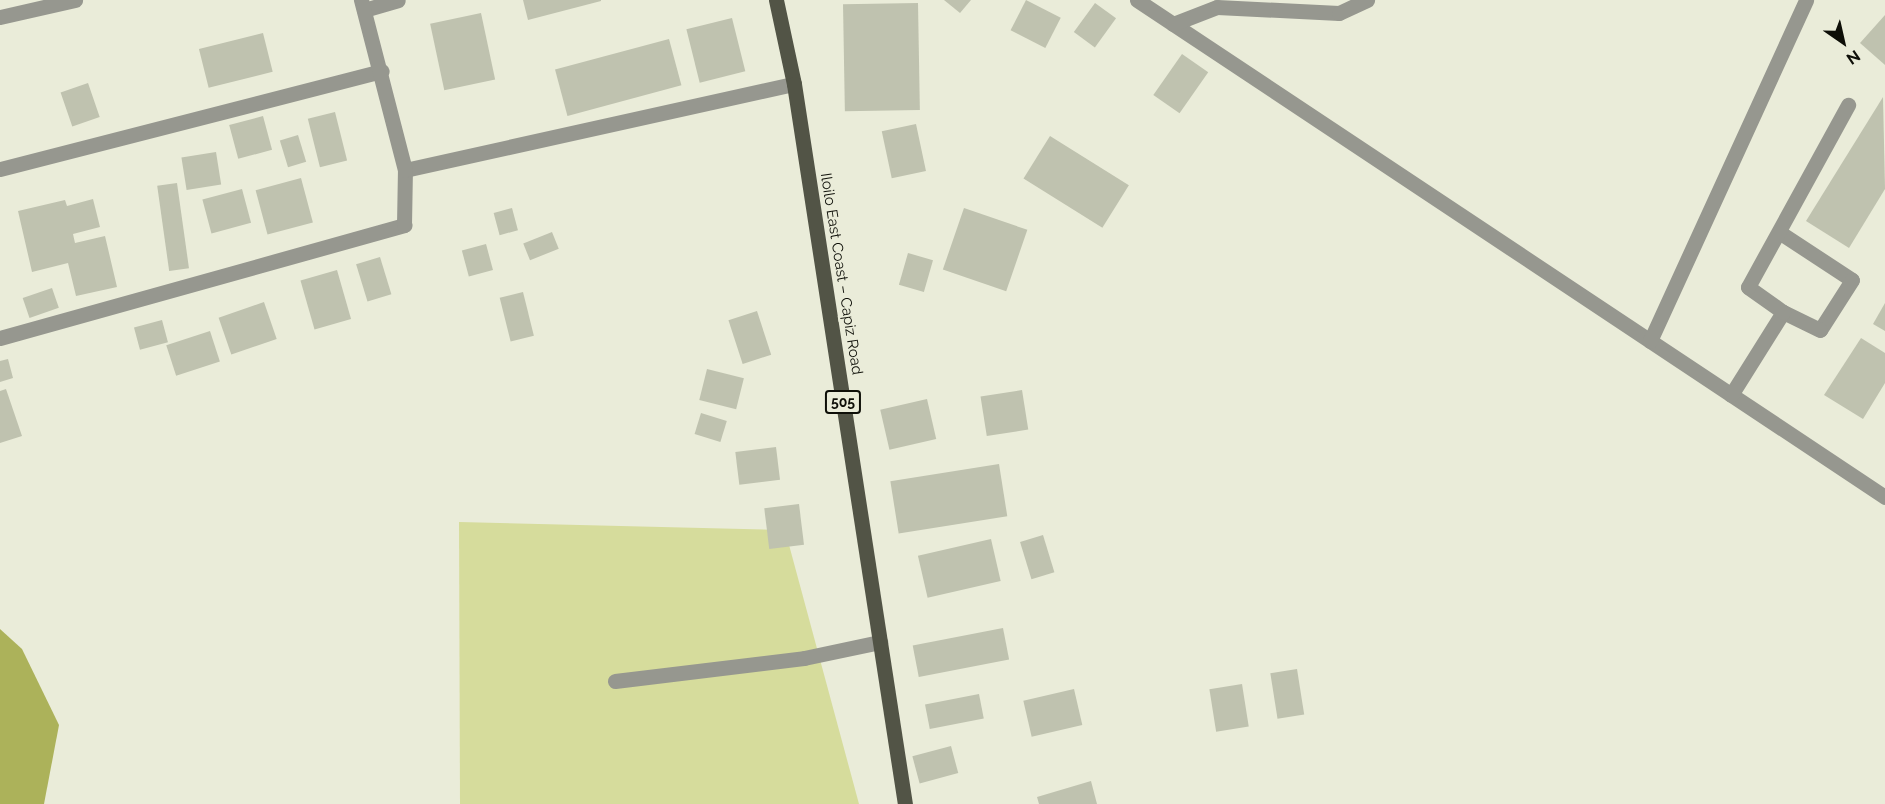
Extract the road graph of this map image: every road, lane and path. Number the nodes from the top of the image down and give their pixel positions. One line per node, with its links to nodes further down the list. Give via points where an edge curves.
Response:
1 (75, 0): 8 (street)
2 (399, 0): 7 (street)
3 (776, 0): 11 (main road, Iloilo East Coast – Capiz Road / 505)
4 (1137, 0): 9 (street)
5 (1367, 0): 9 (street, via 1339,13 1216,7)
6 (1806, 0): 18 (street)
7 (362, 5): 10 (street)
8 (0, 17)
9 (1173, 24): 18 (street)
10 (382, 71): 13 (street); 14 (street)
11 (794, 84): 14 (street); 21 (main road, Iloilo East Coast – Capiz Road / 505)
12 (1848, 105): 15 (street)
13 (0, 169)
14 (405, 170): 17 (street, via 404,225)
15 (1779, 232): 16 (street, via 1748,287); 16 (street, via 1852,280 1820,330)
16 (1783, 312): 19 (street)
17 (0, 338)
18 (1650, 341): 19 (street)
19 (1731, 395): 20 (street)
20 (1885, 497)
21 (880, 642): 22 (street, via 792,660); 23 (main road, Iloilo East Coast – Capiz Road / 505)
22 (615, 681)
23 (905, 804)

